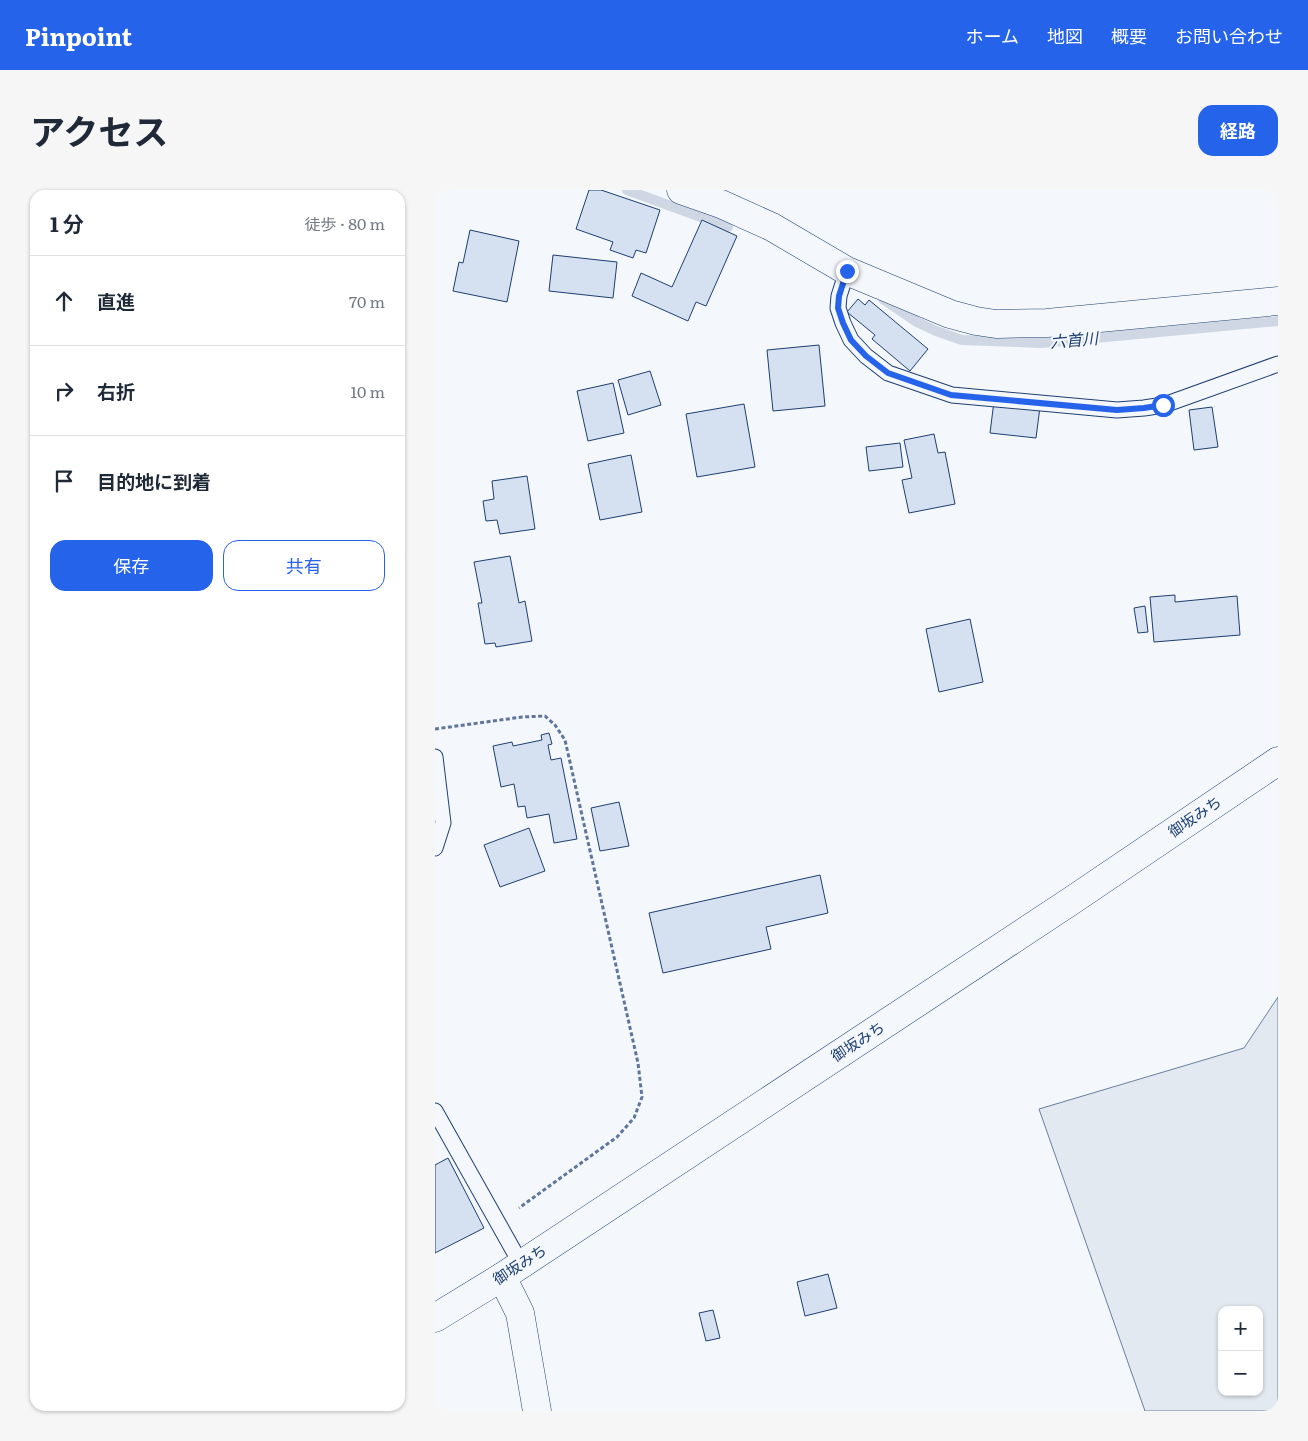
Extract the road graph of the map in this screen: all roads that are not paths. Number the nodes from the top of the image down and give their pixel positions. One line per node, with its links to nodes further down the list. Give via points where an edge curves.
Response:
1 (681, 190): 2 (main road, via 771,227)
2 (847, 271): 3 (main road, via 950,314 995,324 1047,323); 4 (lane, via 838,308 851,340 888,373 951,395 1117,410 1144,408 1191,396)
3 (1278, 301)
4 (1278, 364)
5 (435, 757): 7 (lane)
6 (1278, 761): 10 (main road, 御坂みち)
7 (439, 824): 8 (lane)
8 (435, 848)
9 (435, 1111): 10 (lane, via 498,1223)
10 (511, 1270): 11 (main road, 御坂みち); 12 (main road)
11 (435, 1318)
12 (537, 1411)

